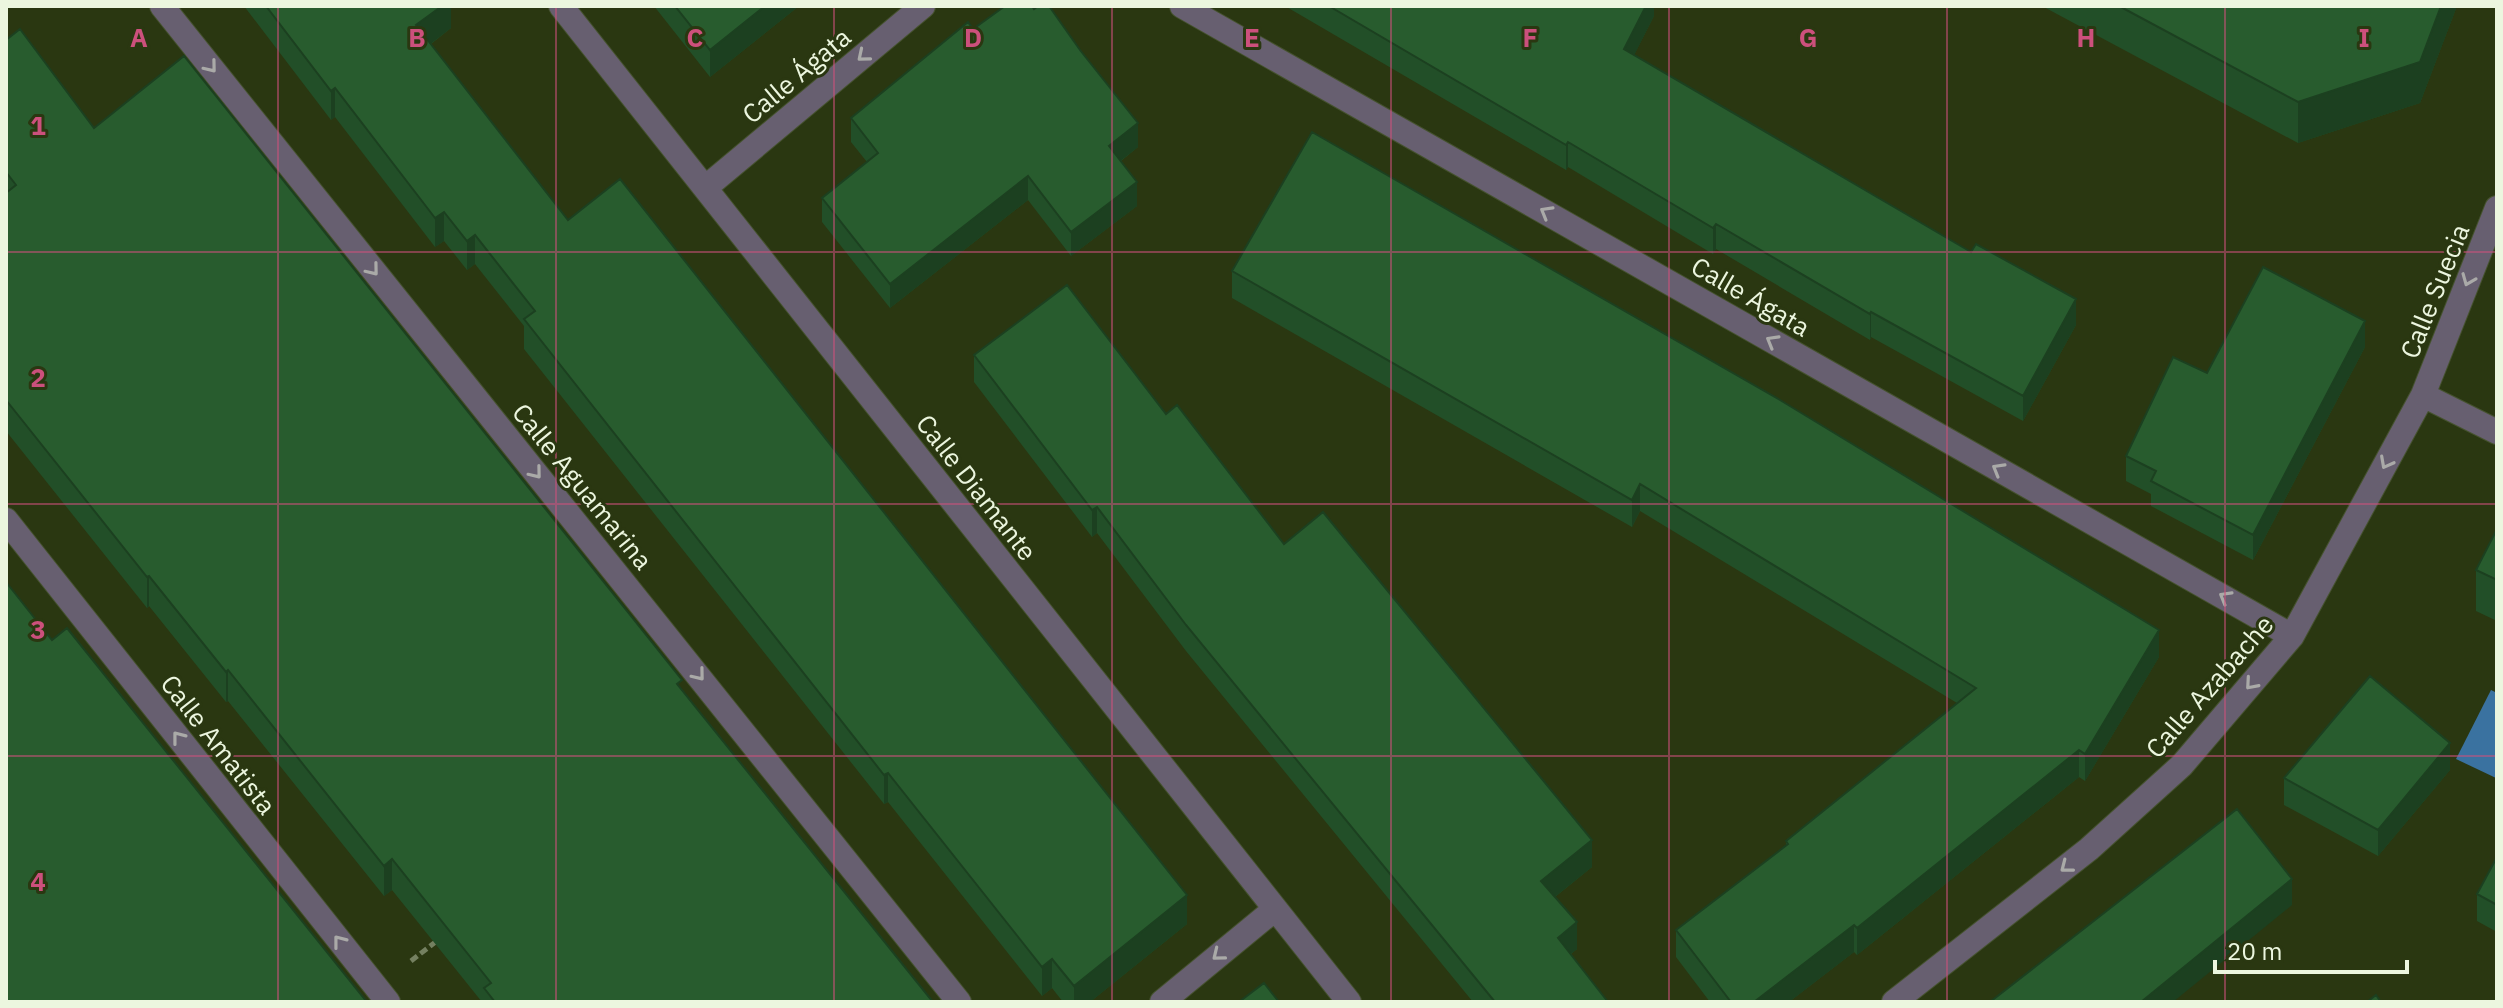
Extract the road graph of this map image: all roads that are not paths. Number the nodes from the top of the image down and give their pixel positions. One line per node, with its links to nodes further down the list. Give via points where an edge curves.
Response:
1 (162, 6): 13 (street, Calle Aguamarina, one-way to 13)
2 (561, 6): 5 (street, Calle Diamante)
3 (923, 6): 5 (street, Calle Ágata, one-way to 5)
4 (1182, 6): 10 (street, Calle Ágata, one-way to 4)
5 (705, 188): 11 (street, Calle Diamante)
6 (2497, 208): 7 (street, Calle Suecia, one-way to 7)
7 (2423, 395): 8 (street); 10 (street, Calle Azabache, one-way to 10)
8 (2497, 432)
9 (6, 520): 12 (street, Calle Amatista, one-way to 9)
10 (2292, 636): 16 (street, Calle Azabache, one-way to 16, via 2182,765 2089,849)
11 (1275, 909): 14 (street, one-way to 14); 15 (street, Calle Diamante)
12 (382, 995)
13 (959, 1002)
14 (1162, 1002)
15 (1349, 1002)
16 (1894, 1002)

